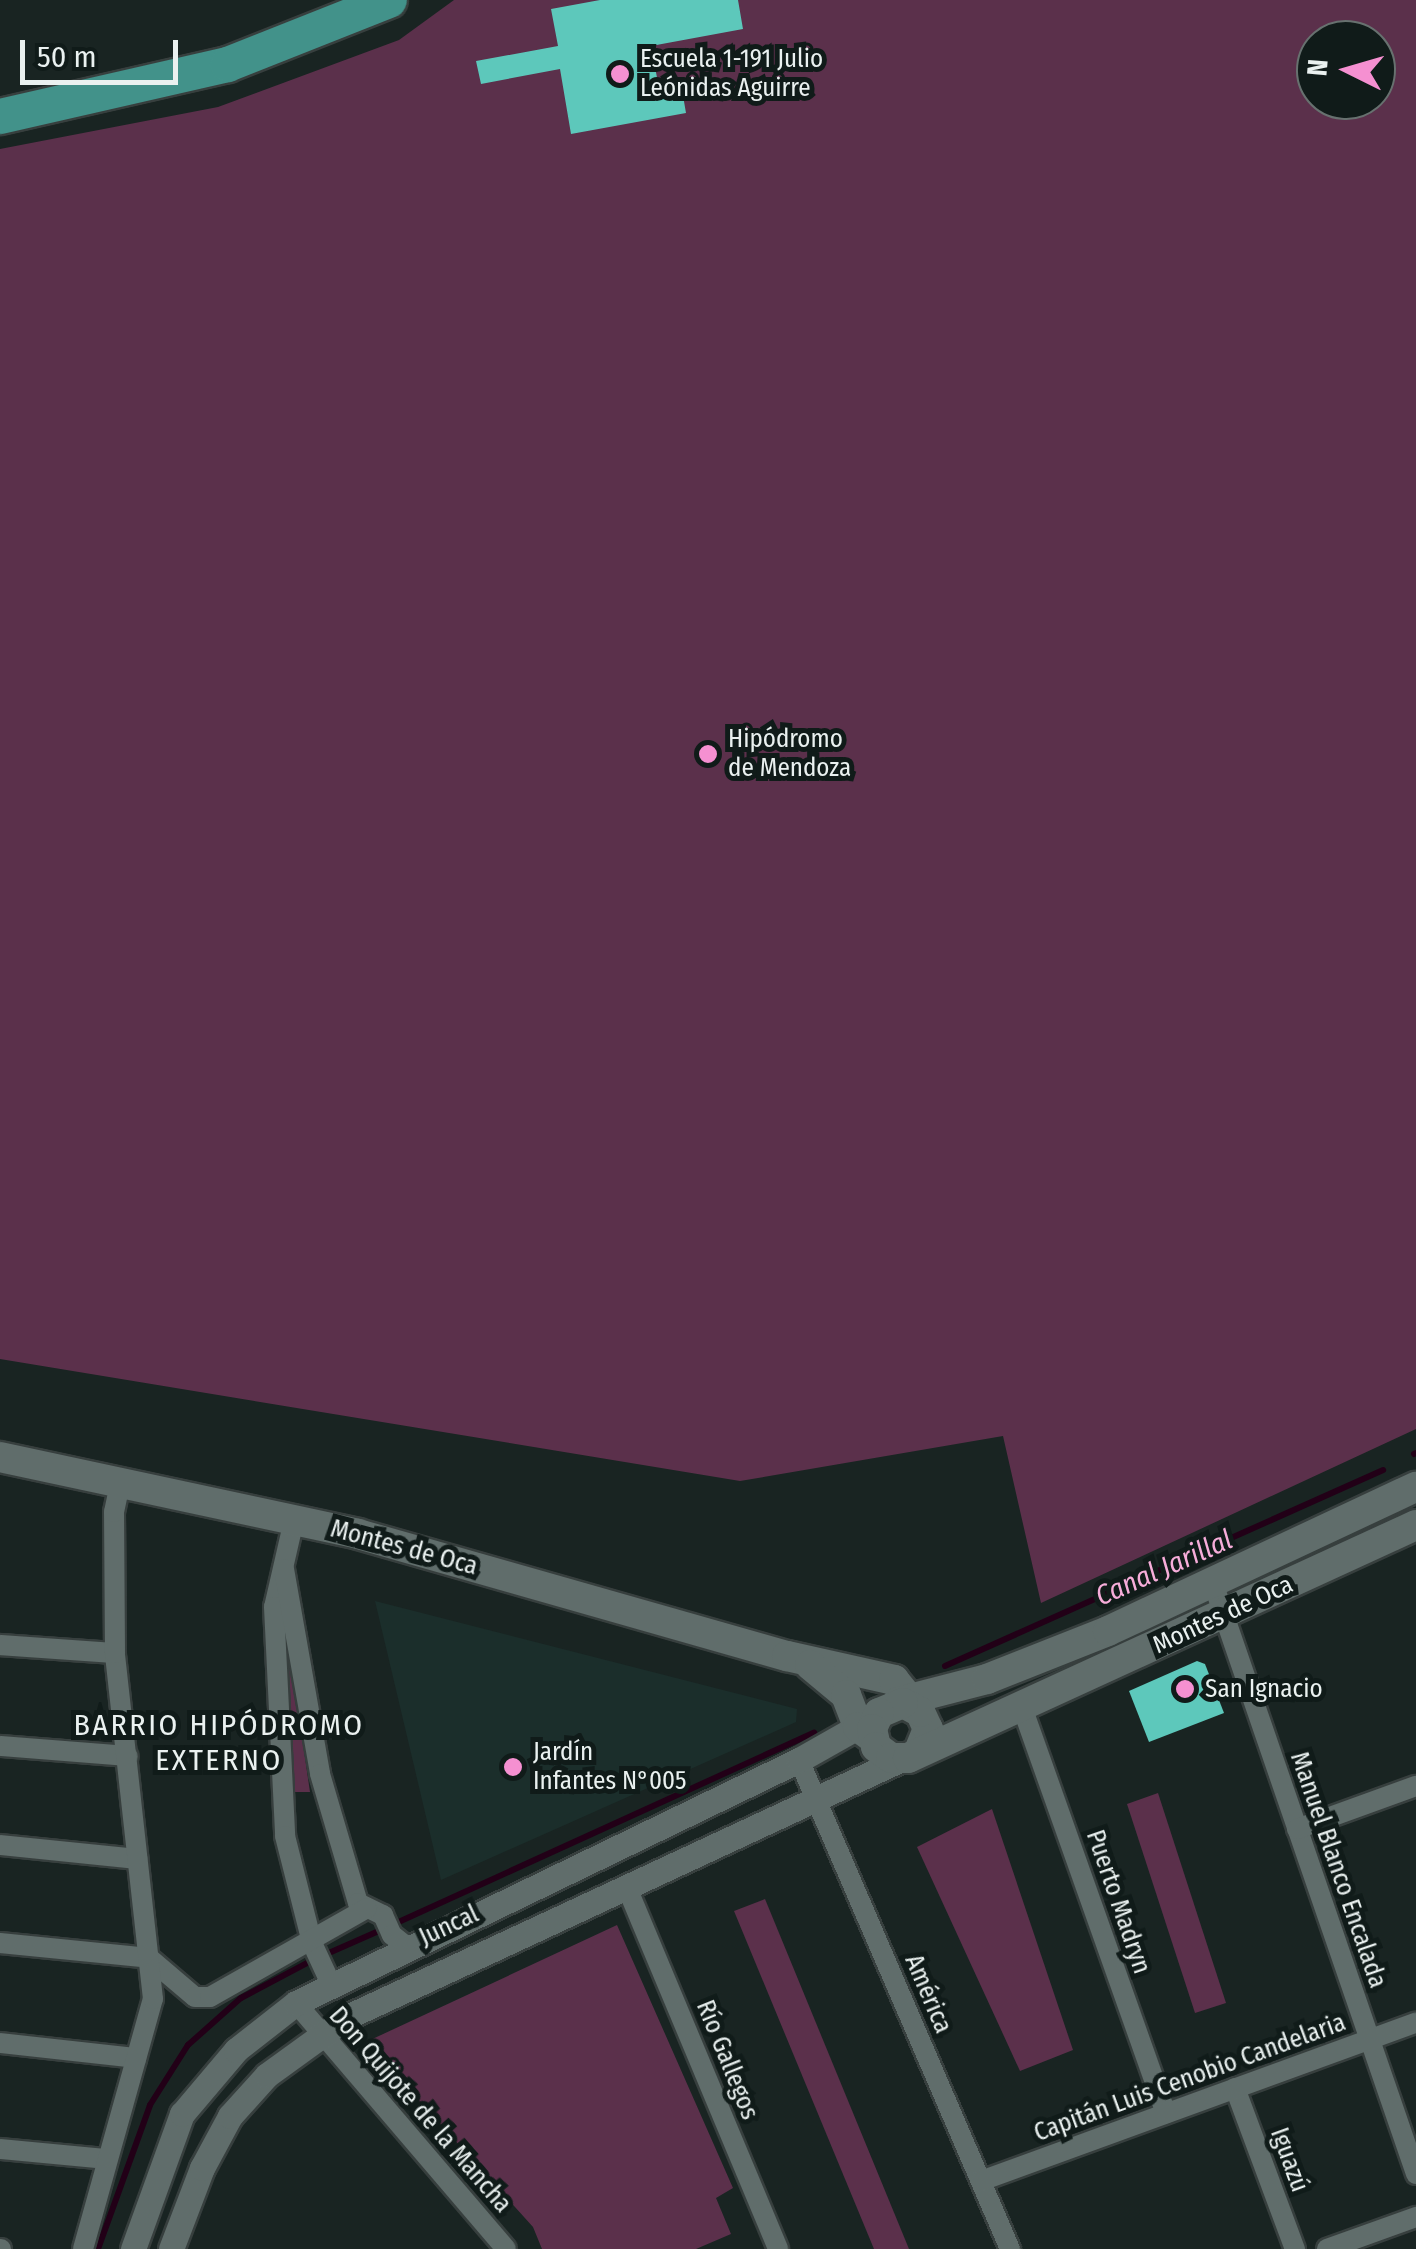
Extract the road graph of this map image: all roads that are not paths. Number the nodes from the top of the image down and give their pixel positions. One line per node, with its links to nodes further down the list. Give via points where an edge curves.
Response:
1 (389, 0): 2 (highway, via 227,64)
2 (0, 116)
3 (0, 1457): 4 (main road, Montes de Oca)
4 (120, 1482): 6 (main road, Montes de Oca); 12 (street, via 114,1512)
5 (1416, 1487): 9 (main road, Montes de Oca)
6 (294, 1520): 8 (street); 13 (main road, Montes de Oca)
7 (1416, 1526): 10 (main road, Montes de Oca)
8 (284, 1567): 26 (street, via 320,1774 358,1902); 28 (street, via 274,1607 285,1836)
9 (1213, 1583): 10 (street, Manuel Blanco Encalada); 15 (main road, Montes de Oca)
10 (1224, 1616): 14 (main road, Montes de Oca); 22 (street, Manuel Blanco Encalada)
11 (0, 1645): 12 (street)
12 (116, 1653): 18 (street)
13 (804, 1660): 15 (main road, Montes de Oca, via 846,1695); 15 (main road, Montes de Oca, via 894,1680)
14 (1022, 1707): 17 (main road, Montes de Oca); 39 (street, Puerto Madryn)
15 (889, 1716): 17 (main road, via 882,1753); 17 (main road, via 928,1729); 19 (street, Juncal)
16 (0, 1746): 18 (street)
17 (911, 1754): 21 (street, Juncal)
18 (128, 1756): 24 (street)
19 (799, 1760): 21 (street, América); 29 (street, Juncal)
20 (1416, 1786): 22 (street)
21 (819, 1800): 25 (street, Juncal); 43 (street, América)
22 (1297, 1829): 35 (street, Manuel Blanco Encalada)
23 (0, 1845): 24 (street)
24 (137, 1859): 30 (street)
25 (628, 1890): 34 (street, Juncal, via 376,2001); 49 (street, Río Gallegos)
26 (367, 1908): 28 (street); 29 (street, via 383,1915)
27 (0, 1943): 30 (street)
28 (312, 1943): 30 (street, via 210,1997 194,1998); 31 (street)
29 (406, 1946): 31 (street, Juncal)
30 (149, 1958): 37 (street, via 152,1999)
31 (330, 1982): 32 (street, Juncal)
32 (296, 2004): 34 (street, Don Quijote de la Mancha); 46 (street, Juncal, via 215,2070 182,2114)
33 (1416, 2022): 35 (street, Capitán Luis Cenobio Candelaria)
34 (319, 2036): 47 (street, Juncal, via 267,2075 230,2116); 48 (street, Don Quijote de la Mancha)
35 (1370, 2039): 38 (street, Capitán Luis Cenobio Candelaria); 42 (street, Manuel Blanco Encalada)
36 (0, 2043): 37 (street)
37 (136, 2058): 41 (street)
38 (1236, 2088): 39 (street, Capitán Luis Cenobio Candelaria); 51 (street, Iguazú)
39 (1166, 2113): 43 (street, Capitán Luis Cenobio Candelaria)
40 (0, 2149): 41 (street)
41 (106, 2159): 45 (street)
42 (1416, 2174)
43 (981, 2181): 50 (street, América)
44 (1416, 2217): 52 (street)
45 (83, 2249)
46 (133, 2249)
47 (171, 2249)
48 (506, 2249)
49 (778, 2249)
50 (1010, 2249)
51 (1295, 2249)
52 (1327, 2249)

